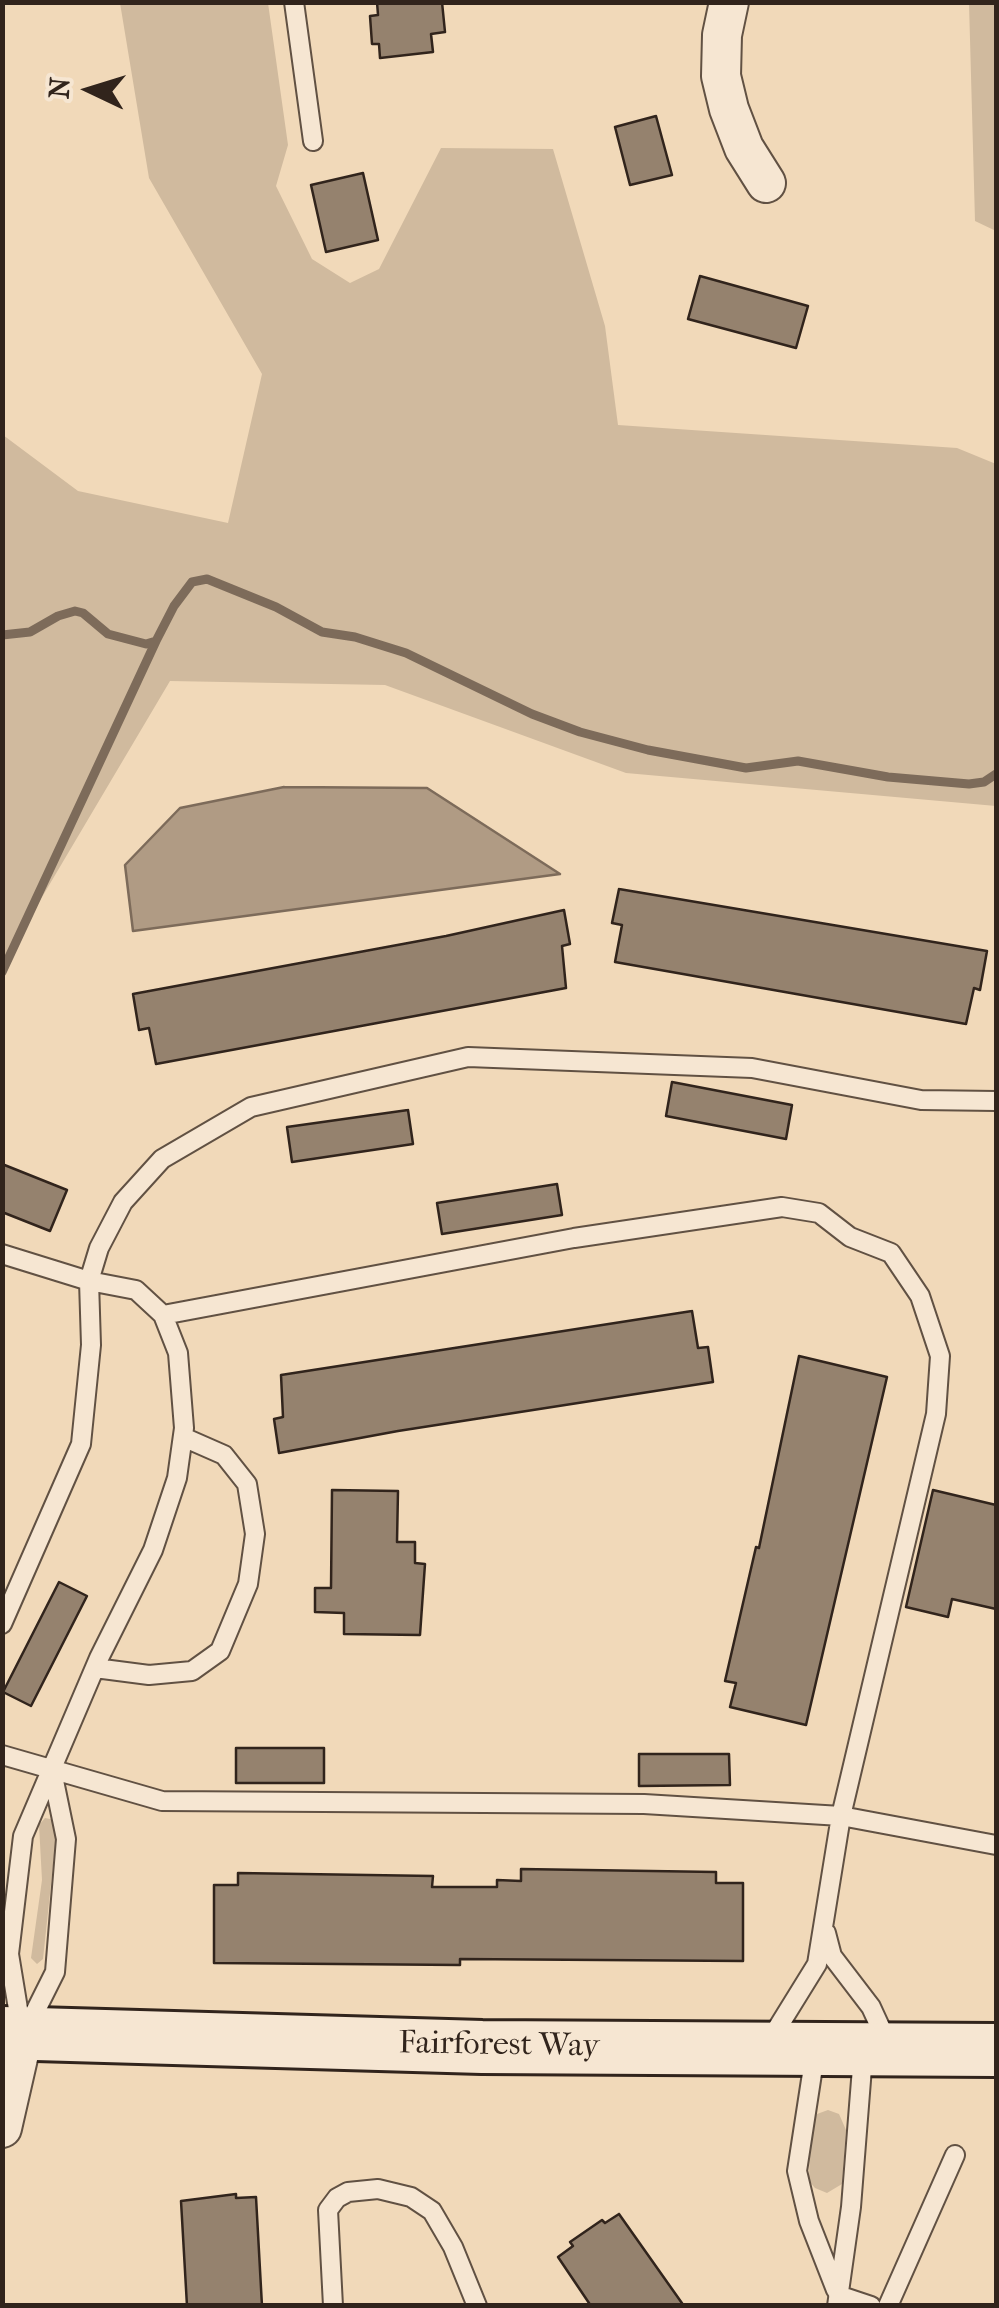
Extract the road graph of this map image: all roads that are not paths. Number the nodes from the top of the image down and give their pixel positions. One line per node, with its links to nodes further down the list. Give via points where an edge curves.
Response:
1 (294, 2): 3 (lane)
2 (729, 2): 4 (street, via 721,76 728,110)
3 (313, 142)
4 (766, 183)
5 (996, 1101): 7 (lane, via 921,1100 752,1068 468,1057 250,1107 162,1158 123,1202)
6 (2, 1254): 7 (lane)
7 (89, 1281): 8 (lane, via 136,1290); 10 (lane, via 91,1345 81,1444)
8 (163, 1316): 9 (lane, via 178,1354); 14 (lane, via 574,1238 782,1207 818,1213 850,1237 891,1253 920,1296 940,1356 936,1414)
9 (182, 1438): 11 (lane, via 177,1478 153,1550); 11 (lane, via 224,1455 246,1484 255,1534 248,1584 220,1651 192,1671 149,1675)
10 (2, 1624)
11 (94, 1668): 13 (lane)
12 (2, 1755): 13 (lane)
13 (52, 1770): 14 (lane, via 162,1802 644,1804); 17 (lane, via 23,1836 9,1954); 17 (lane, via 66,1839 55,1972)
14 (841, 1816): 15 (lane); 16 (lane)
15 (996, 1844)
16 (824, 1922): 18 (lane, via 817,1964); 19 (lane, via 832,1956 871,2008)
17 (13, 2035): 18 (main road, Fairforest Way); 21 (street)
18 (765, 2048): 19 (main road, Fairforest Way)
19 (857, 2049): 20 (main road, Fairforest Way); 23 (lane); 23 (lane, via 798,2171)
20 (996, 2050)
21 (2, 2128)
22 (955, 2156): 27 (lane)
23 (838, 2300): 26 (lane)
24 (333, 2306): 25 (lane, via 328,2210 348,2192 378,2189 411,2197 432,2211)
25 (477, 2306)
26 (871, 2306)
27 (888, 2306)

